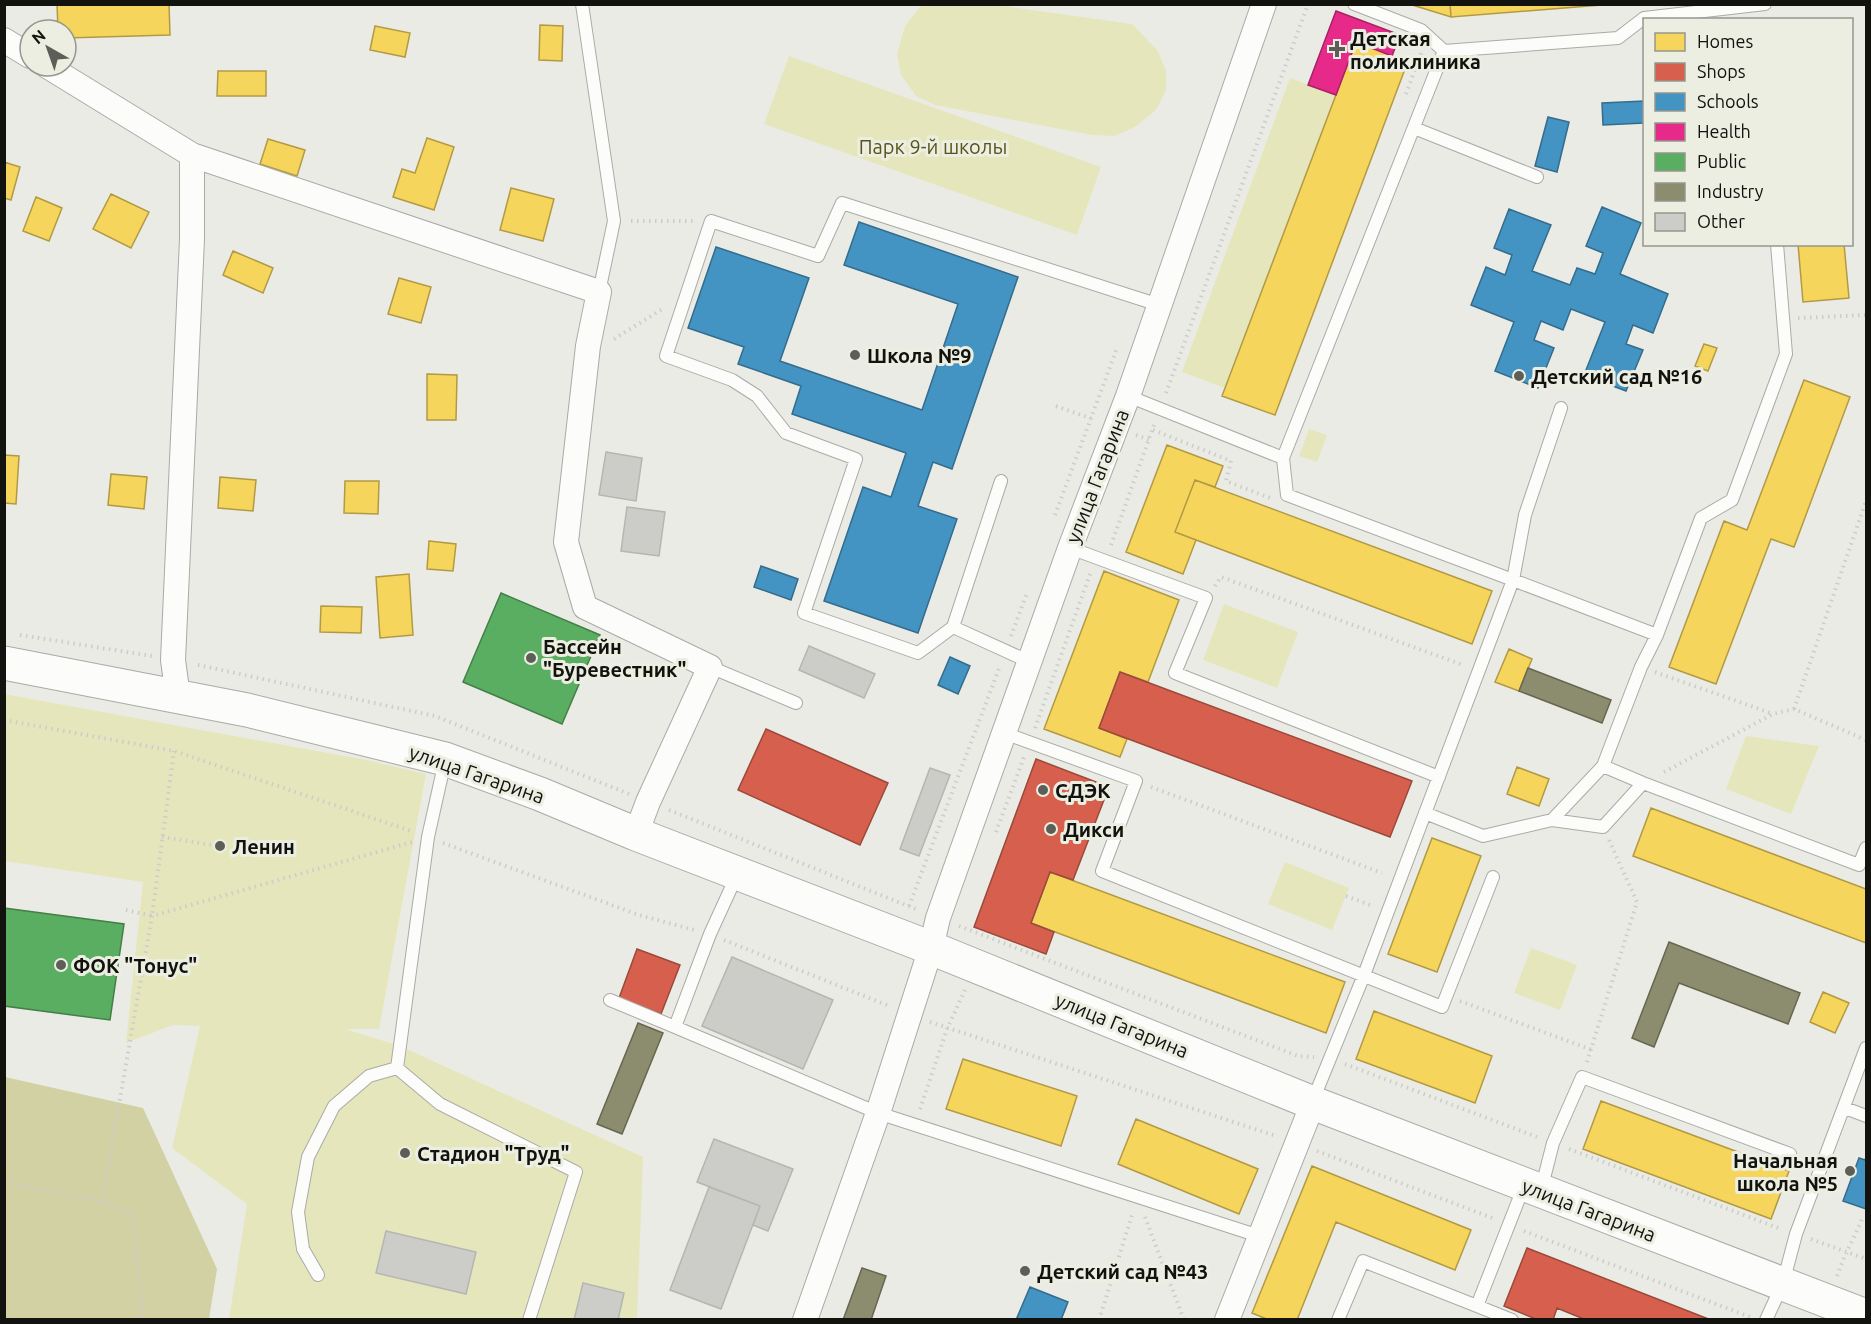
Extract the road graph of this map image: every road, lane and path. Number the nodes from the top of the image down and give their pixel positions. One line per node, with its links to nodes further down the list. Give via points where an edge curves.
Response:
1 (582, 4): 15 (lane)
2 (1264, 4): 20 (street, улица Гагарина)
3 (1308, 4): 27 (path)
4 (1354, 4): 10 (lane, via 1421,30)
5 (1761, 5): 6 (lane)
6 (1644, 18)
7 (1643, 19): 10 (lane, via 1618,38)
8 (4, 40): 9 (street)
9 (18, 49)
10 (1444, 51): 12 (lane)
11 (66, 78): 13 (street)
12 (1414, 128): 14 (lane); 31 (lane)
13 (192, 155): 18 (street); 49 (street, via 192,251 173,660)
14 (1537, 177)
15 (614, 221): 16 (path); 18 (lane)
16 (711, 221): 19 (lane); 20 (lane, via 818,256 842,203)
17 (1777, 246): 22 (lane)
18 (599, 292): 24 (street)
19 (685, 294): 24 (path, via 607,343); 41 (lane, via 666,356 732,380 757,396 786,433 856,459 804,613 918,653)
20 (1159, 305): 25 (street, улица Гагарина)
21 (1866, 315): 22 (path)
22 (1783, 319): 42 (lane, via 1786,354 1732,500 1701,518)
23 (1120, 342): 35 (path)
24 (588, 346): 46 (street, via 566,542 585,607)
25 (1128, 396): 27 (lane); 36 (street, улица Гагарина)
26 (1056, 406): 29 (path)
27 (1160, 408): 30 (path); 31 (lane)
28 (1561, 408): 38 (lane, via 1525,515)
29 (1082, 415)
30 (1153, 430): 34 (path, via 1232,461 1226,481); 37 (path)
31 (1283, 458): 38 (lane, via 1287,495)
32 (1001, 481): 41 (lane)
33 (1866, 501): 51 (path)
34 (1281, 502)
35 (1054, 518)
36 (1070, 548): 37 (lane); 44 (street, улица Гагарина)
37 (1105, 561): 40 (lane)
38 (1513, 580): 42 (lane); 48 (lane)
39 (1030, 584): 43 (path)
40 (1206, 598): 48 (path, via 1221,577); 59 (lane, via 1175,673)
41 (953, 627): 43 (lane)
42 (1657, 635): 47 (lane)
43 (1005, 651): 44 (lane); 77 (path)
44 (1030, 662): 54 (street, улица Гагарина)
45 (4, 663): 49 (main road, улица Гагарина)
46 (710, 667): 50 (lane); 62 (street)
47 (1641, 667): 52 (path); 58 (lane)
48 (1479, 671): 59 (lane)
49 (178, 697): 57 (main road, улица Гагарина)
50 (796, 703)
51 (1794, 709): 52 (path); 55 (path)
52 (1773, 714): 61 (path)
53 (4, 720): 56 (path)
54 (1004, 734): 60 (lane); 80 (street, улица Гагарина)
55 (1866, 740)
56 (174, 751): 67 (path); 68 (path)
57 (445, 759): 66 (main road, улица Гагарина); 68 (lane)
58 (1603, 766): 61 (lane); 64 (lane)
59 (1439, 777): 63 (lane)
60 (1136, 781): 72 (path); 82 (lane, via 1102,871)
61 (1643, 783): 65 (lane); 71 (lane)
62 (648, 802): 66 (street); 77 (path)
63 (1425, 813): 64 (lane, via 1483,836); 82 (lane)
64 (1552, 820): 65 (lane)
65 (1603, 827): 83 (path, via 1637,902 1592,1050)
66 (636, 834): 73 (main road, улица Гагарина)
67 (162, 837): 69 (path); 79 (path)
68 (428, 837): 79 (path); 81 (path, via 639,915); 90 (lane)
69 (212, 844)
70 (1866, 848): 71 (lane)
71 (1863, 867)
72 (1382, 873)
73 (737, 874): 80 (main road, улица Гагарина); 81 (lane)
74 (1493, 877): 83 (lane)
75 (1346, 896): 76 (path)
76 (1371, 904)
77 (909, 906): 80 (path)
78 (126, 910): 79 (path)
79 (152, 916): 102 (path)
80 (935, 933): 85 (street); 89 (path, via 1298,1056); 91 (main road, улица Гагарина)
81 (711, 934): 85 (path); 86 (lane)
82 (1364, 975): 83 (lane, via 1442,1007); 89 (lane)
83 (1446, 995)
84 (610, 1000): 86 (lane)
85 (910, 1015): 87 (path); 93 (street)
86 (675, 1027): 93 (lane)
87 (947, 1029): 95 (path); 96 (path)
88 (1866, 1047): 92 (lane)
89 (1330, 1058): 91 (lane); 97 (path)
90 (397, 1068): 109 (lane, via 369,1076 334,1106 308,1156 298,1212 303,1249); 115 (lane, via 440,1104 576,1172)
91 (1312, 1102): 96 (street); 100 (main road, улица Гагарина)
92 (1845, 1108): 94 (lane); 105 (lane)
93 (878, 1113): 95 (lane); 116 (street)
94 (1866, 1116)
95 (915, 1125): 101 (lane)
96 (1297, 1143): 104 (path); 106 (street)
97 (1553, 1143): 98 (lane, via 1582,1077); 100 (lane); 105 (path)
98 (1790, 1154)
99 (4, 1182): 102 (path)
100 (1532, 1188): 104 (lane); 110 (main road, улица Гагарина)
101 (1137, 1197): 106 (lane); 117 (path); 118 (path)
102 (102, 1201): 114 (path, via 132,1214 142,1307)
103 (1862, 1219): 107 (path)
104 (1508, 1224): 112 (lane); 122 (path)
105 (1796, 1234): 107 (path); 110 (lane)
106 (1259, 1236): 119 (street)
107 (1846, 1252): 108 (path); 111 (path)
108 (1866, 1259)
109 (318, 1275)
110 (1783, 1283): 111 (main road, улица Гагарина); 123 (lane)
111 (1829, 1301): 113 (main road, улица Гагарина)
112 (1477, 1306): 120 (lane, via 1363,1261); 121 (lane)
113 (1866, 1316)
114 (139, 1320)
115 (529, 1320)
116 (805, 1320)
117 (1098, 1320)
118 (1184, 1320)
119 (1227, 1320)
120 (1338, 1320)
121 (1512, 1320)
122 (1756, 1320)
123 (1766, 1320)

